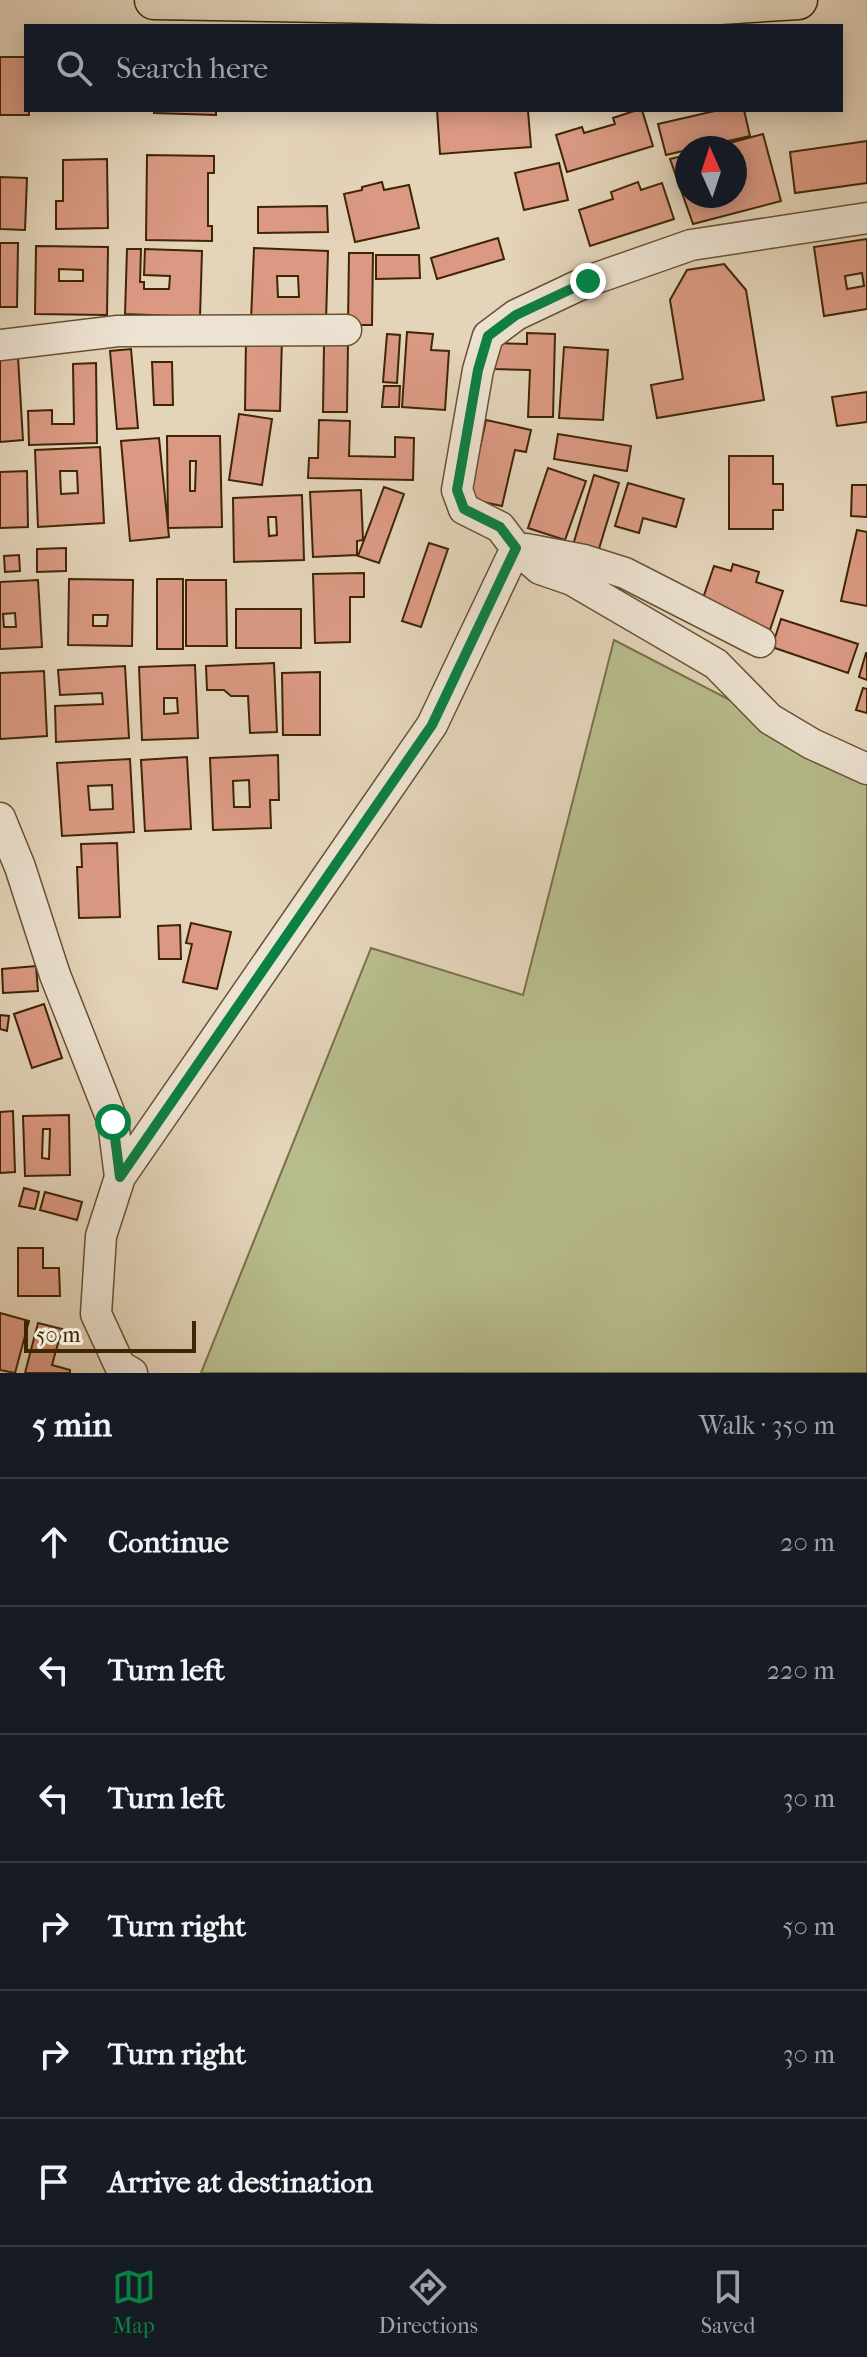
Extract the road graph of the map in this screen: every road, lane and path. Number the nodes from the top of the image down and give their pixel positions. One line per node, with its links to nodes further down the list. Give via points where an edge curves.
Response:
1 (154, 0): 2 (main road, via 659,9)
2 (798, 0)
3 (867, 218): 6 (street, via 691,245 588,281 516,315 488,336 457,490 464,509 500,527)
4 (346, 330): 5 (street, via 118,331)
5 (0, 345)
6 (516, 548): 7 (street, via 548,551 625,573); 8 (street, via 540,569 572,580 716,664 770,719); 11 (street, via 432,725)
7 (760, 642)
8 (867, 769)
9 (0, 818): 10 (street)
10 (10, 868): 11 (street, via 113,1122)
11 (120, 1177): 12 (street, via 101,1236 96,1314)
12 (123, 1371)

